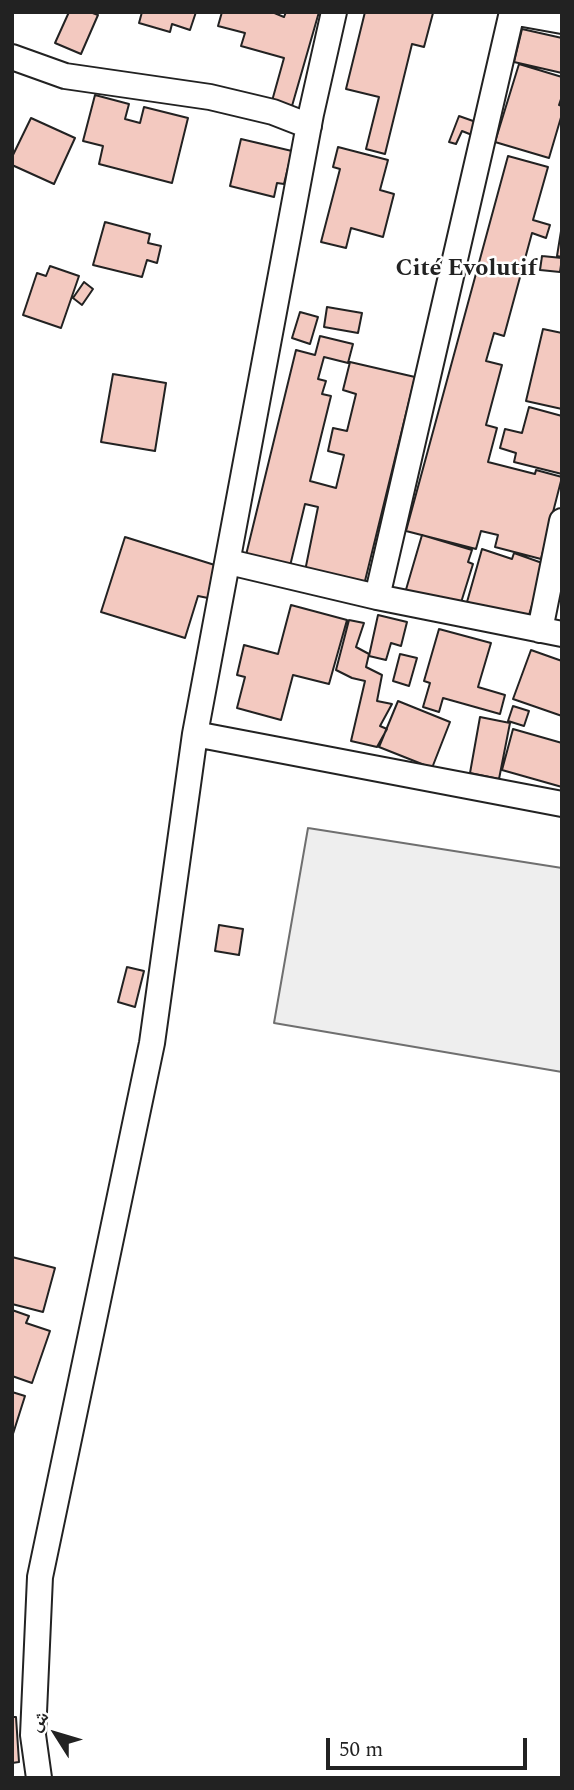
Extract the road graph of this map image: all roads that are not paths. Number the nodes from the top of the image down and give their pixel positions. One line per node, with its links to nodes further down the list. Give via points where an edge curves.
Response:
1 (334, 12): 5 (street)
2 (512, 12): 3 (street); 8 (street)
3 (562, 21)
4 (12, 57): 5 (street, via 65,76 210,97)
5 (309, 126): 7 (street)
6 (562, 521): 9 (street)
7 (229, 562): 8 (street); 10 (street)
8 (377, 597): 9 (street)
9 (551, 632)
10 (195, 734): 11 (street); 12 (street, via 152,1043 40,1577 33,1735)
11 (562, 804)
12 (39, 1778)

